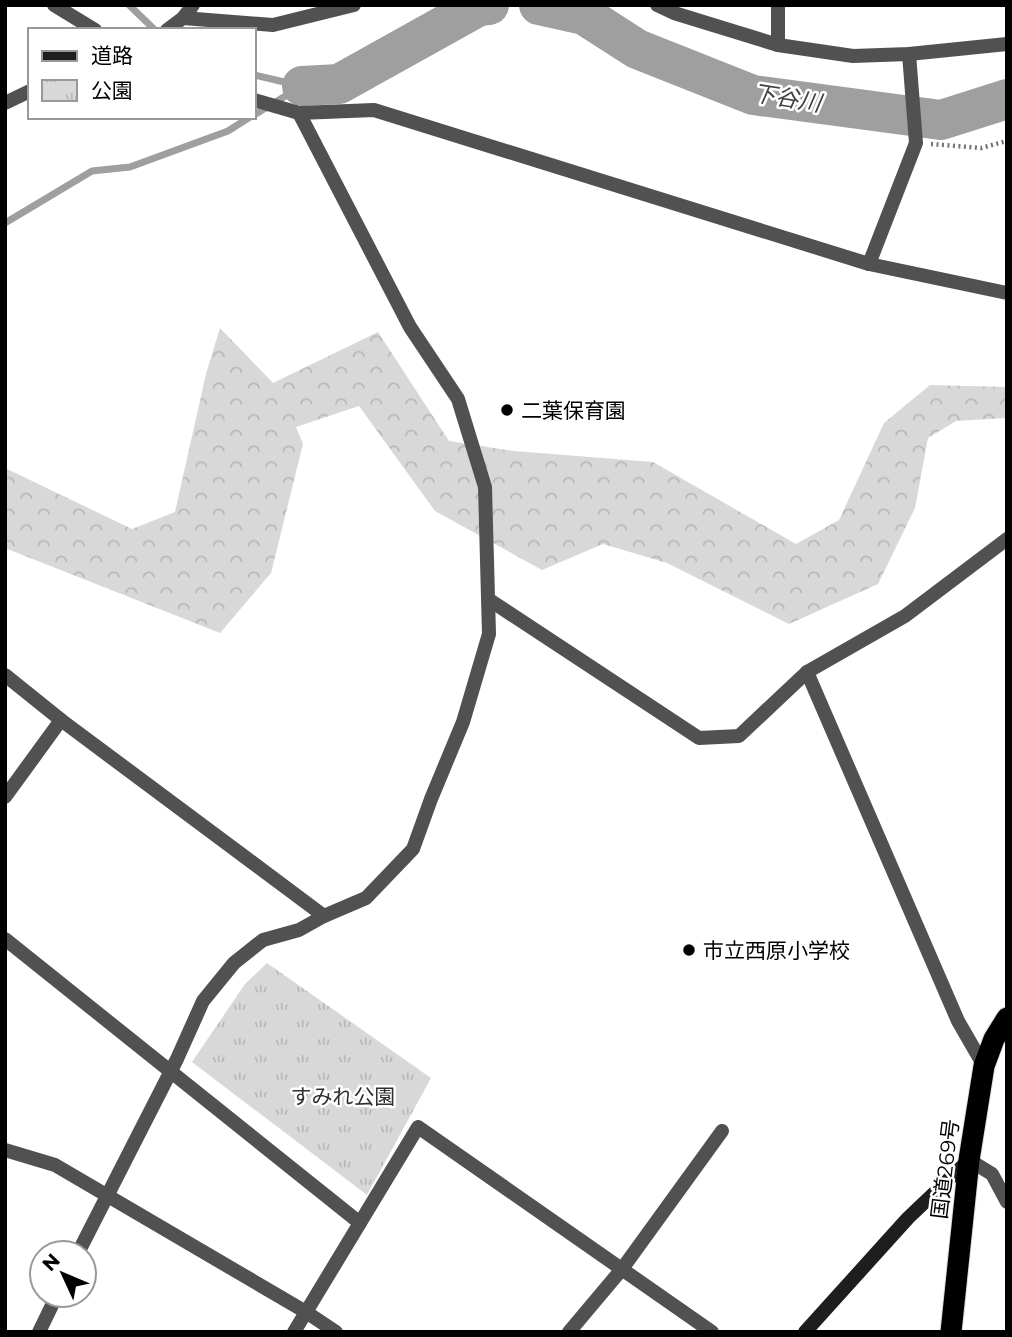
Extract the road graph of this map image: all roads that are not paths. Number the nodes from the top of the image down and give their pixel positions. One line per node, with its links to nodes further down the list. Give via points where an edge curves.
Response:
1 (54, 5): 7 (street)
2 (193, 5): 6 (street)
3 (354, 5): 6 (street, via 272,25)
4 (657, 5): 10 (street)
5 (778, 5): 10 (street)
6 (183, 18): 8 (street)
7 (92, 28)
8 (170, 28)
9 (1007, 44): 11 (street)
10 (778, 45): 11 (street, via 853,57)
11 (909, 54): 16 (street, via 916,143)
12 (28, 92): 14 (street)
13 (256, 101): 15 (street)
14 (5, 103)
15 (299, 113): 16 (street, via 374,110); 19 (street, via 410,327 458,399 485,487)
16 (869, 264): 17 (street)
17 (1007, 293)
18 (1007, 539): 20 (street, via 905,616)
19 (488, 599): 20 (street, via 699,738 739,736); 24 (street, via 489,634 463,722 413,849 366,898)
20 (807, 672): 27 (street, via 958,1021)
21 (5, 675): 22 (street)
22 (61, 720): 23 (street); 24 (street)
23 (5, 797)
24 (324, 916): 28 (street, via 299,930 263,940 234,963 203,1001)
25 (5, 939): 28 (street)
26 (1007, 1018): 27 (highway, 国道269号)
27 (984, 1066): 31 (highway, 国道269号)
28 (170, 1071): 32 (street); 34 (street)
29 (722, 1132): 36 (street)
30 (5, 1150): 32 (street, via 55,1165)
31 (969, 1160): 33 (street, via 992,1174); 44 (street, via 908,1218); 45 (highway, 国道269号)
32 (107, 1196): 35 (street); 38 (street)
33 (1007, 1202)
34 (360, 1223): 36 (street, via 418,1127); 38 (street)
35 (85, 1239)
36 (622, 1269): 42 (street); 43 (street)
37 (50, 1309): 39 (street)
38 (306, 1312): 40 (street); 41 (street)
39 (40, 1331)
40 (294, 1332)
41 (336, 1332)
42 (569, 1332)
43 (712, 1332)
44 (805, 1332)
45 (951, 1332)

